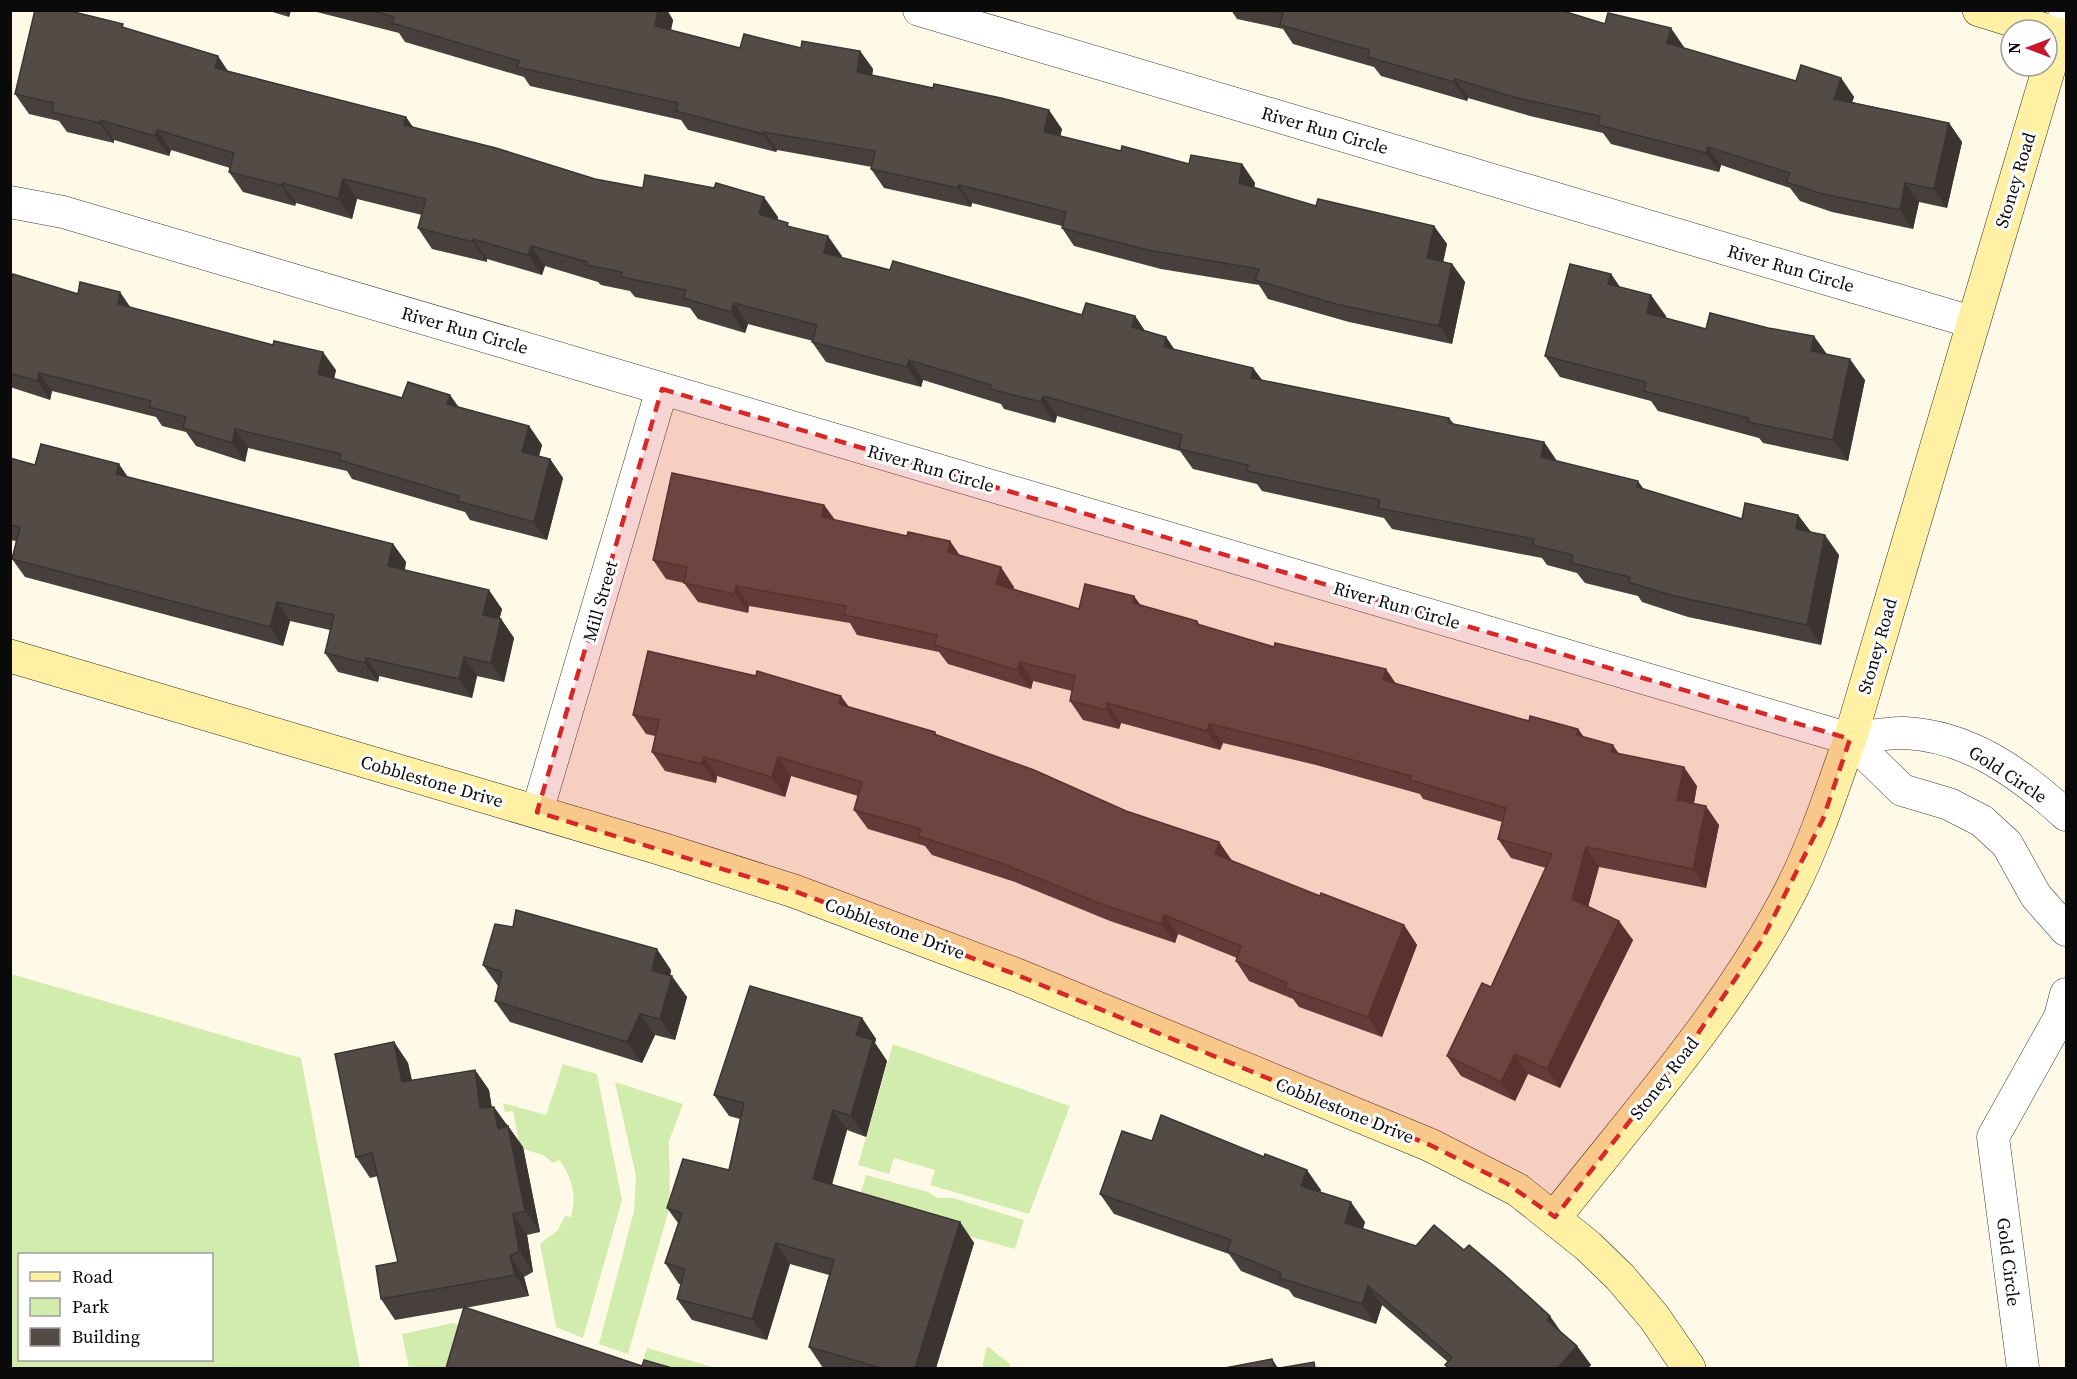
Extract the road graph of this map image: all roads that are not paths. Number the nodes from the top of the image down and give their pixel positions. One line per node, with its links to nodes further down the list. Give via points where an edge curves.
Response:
1 (919, 10): 6 (street, River Run Circle)
2 (1979, 10): 3 (street)
3 (2014, 18)
4 (2043, 78): 6 (street, Stoney Road)
5 (10, 202): 7 (street, River Run Circle, via 63,212)
6 (1972, 322): 9 (street, Stoney Road)
7 (662, 389): 9 (street, River Run Circle); 10 (street, Mill Street)
8 (10, 656): 10 (street, Cobblestone Drive)
9 (1850, 739): 11 (street, Gold Circle, via 1904,733 1946,738 1983,753 2038,789); 12 (street, via 1902,790 1949,804 1982,821 2007,844 2036,896); 14 (street, Stoney Road, via 1823,819 1792,888 1762,940 1697,1035)
10 (537, 812): 14 (street, Cobblestone Drive, via 794,891 1017,975 1430,1145 1518,1190)
11 (2067, 815)
12 (2067, 930)
13 (2067, 994): 16 (street, Gold Circle, via 2060,1017 1993,1137)
14 (1555, 1217): 15 (street, Cobblestone Drive, via 1620,1277)
15 (1689, 1368)
16 (2023, 1368)

